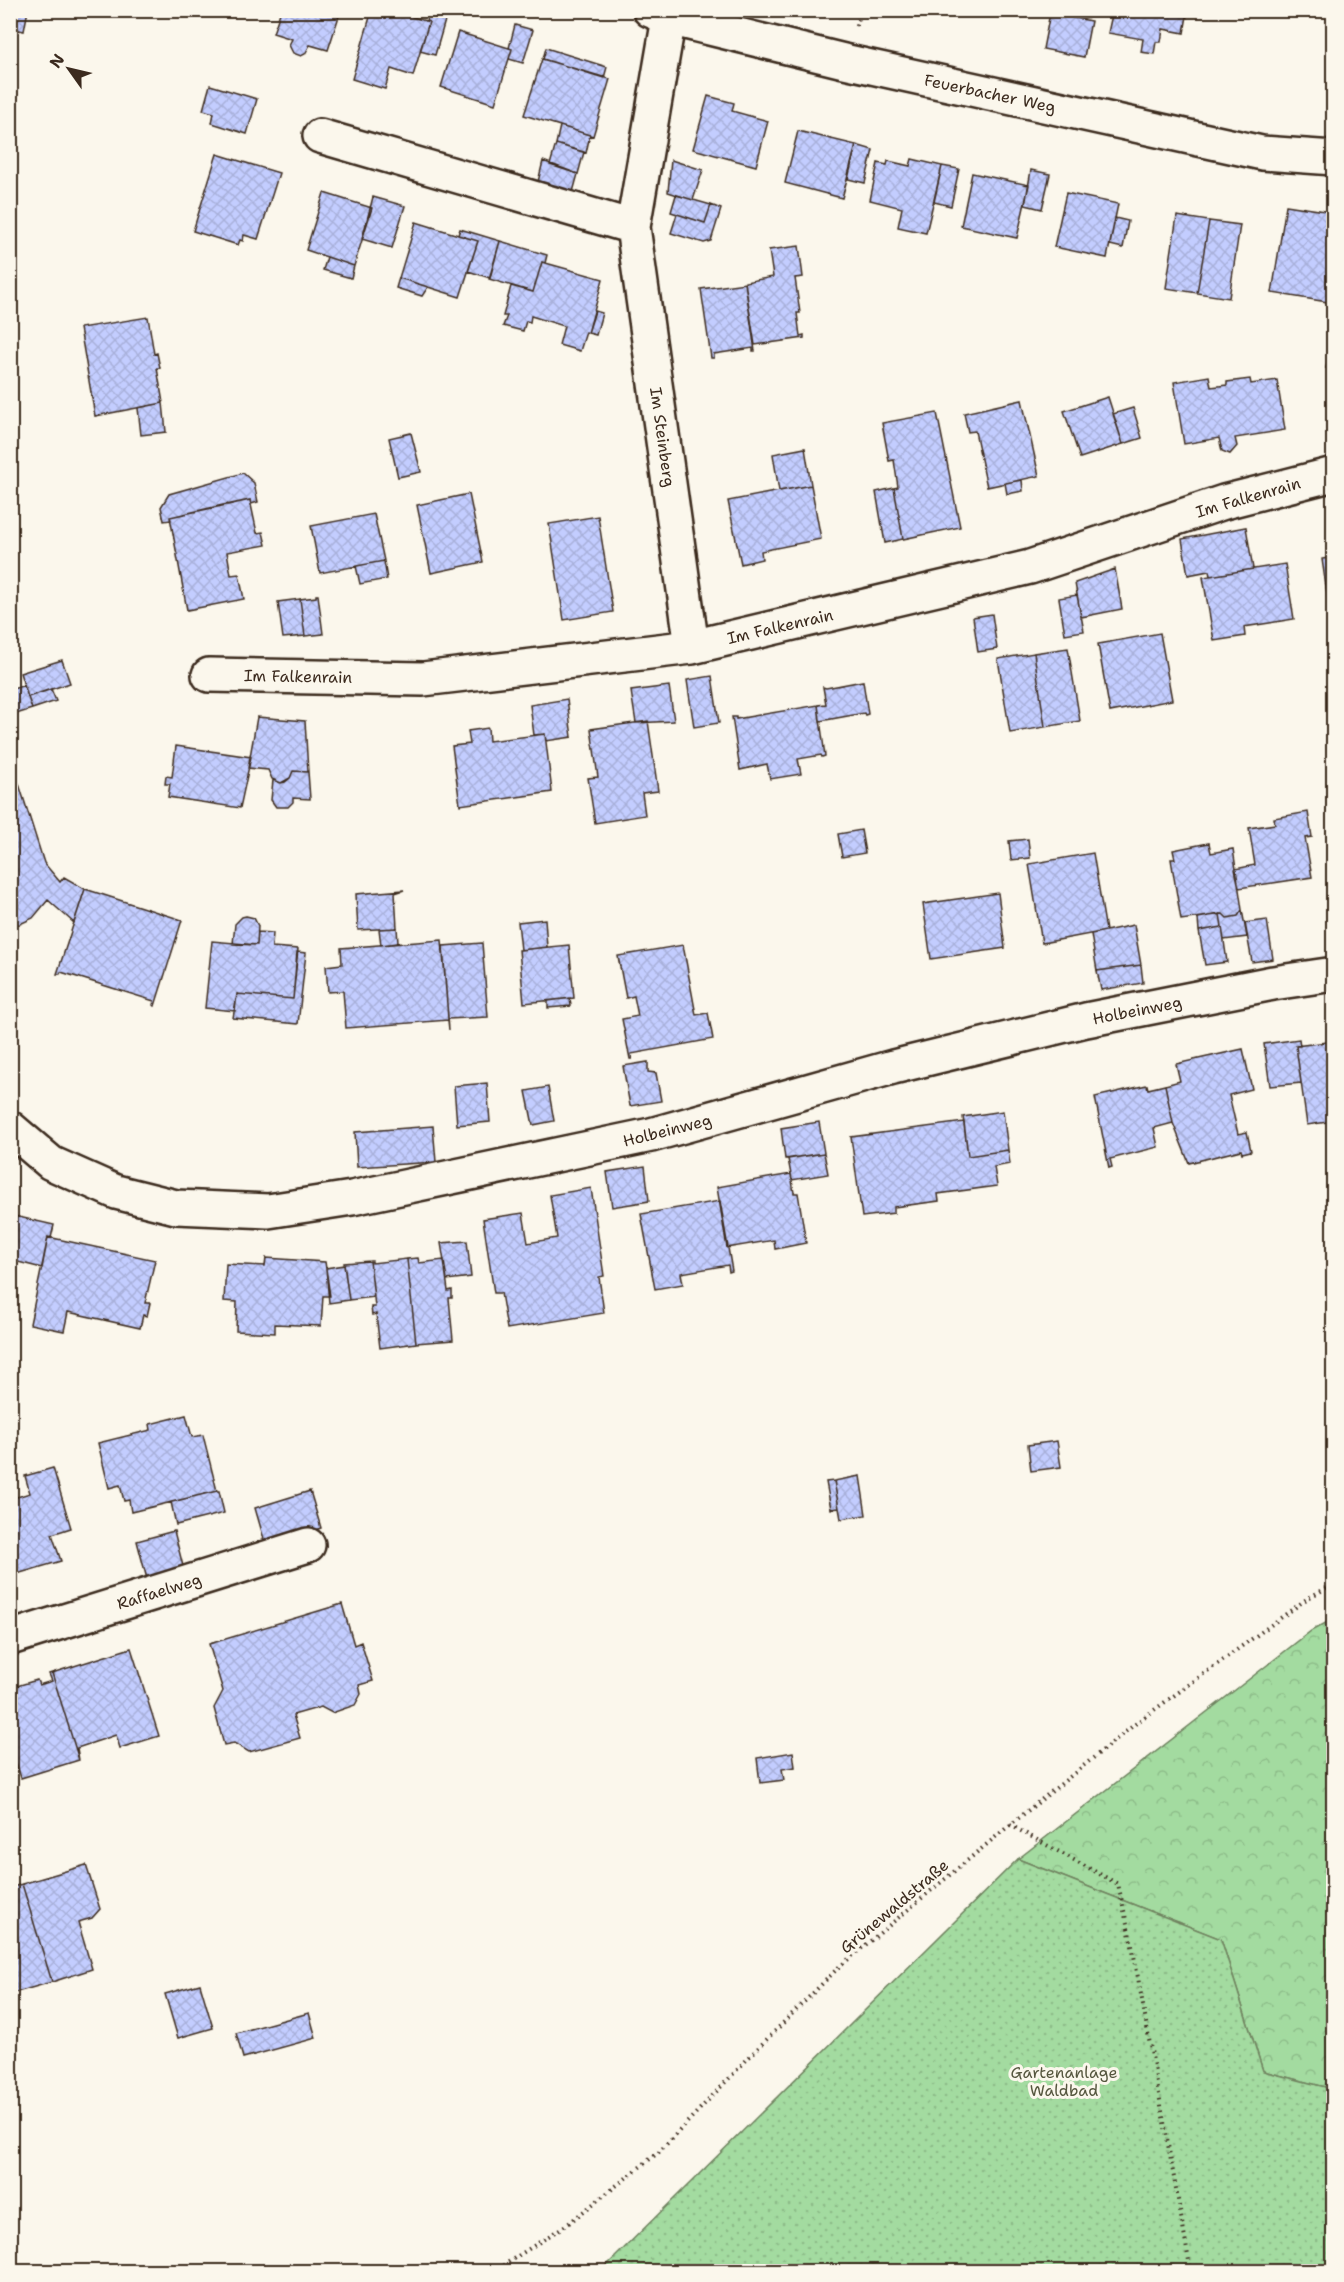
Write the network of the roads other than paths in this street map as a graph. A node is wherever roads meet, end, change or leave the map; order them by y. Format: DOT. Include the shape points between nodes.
graph roads {
  1 [pos="659,14"];
  2 [pos="320,136"];
  3 [pos="1334,158"];
  4 [pos="633,227"];
  5 [pos="1334,474"];
  6 [pos="692,647"];
  7 [pos="209,675"];
  8 [pos="1334,974"];
  9 [pos="10,1128"];
  10 [pos="308,1545"];
  11 [pos="10,1638"];
  1 -- 3 [label="street, Feuerbacher Weg" via="844,61 1262,153"];
  1 -- 4 [label="street, Im Steinberg"];
  2 -- 4 [label="street"];
  4 -- 6 [label="street, Im Steinberg"];
  5 -- 6 [label="street, Im Falkenrain" via="1224,502 1030,567"];
  6 -- 7 [label="street, Im Falkenrain" via="423,679"];
  8 -- 9 [label="street, Holbeinweg" via="1086,1020 893,1067 651,1135 352,1198 268,1211 176,1207 116,1192 51,1163"];
  10 -- 11 [label="street, Raffaelweg"];
}
